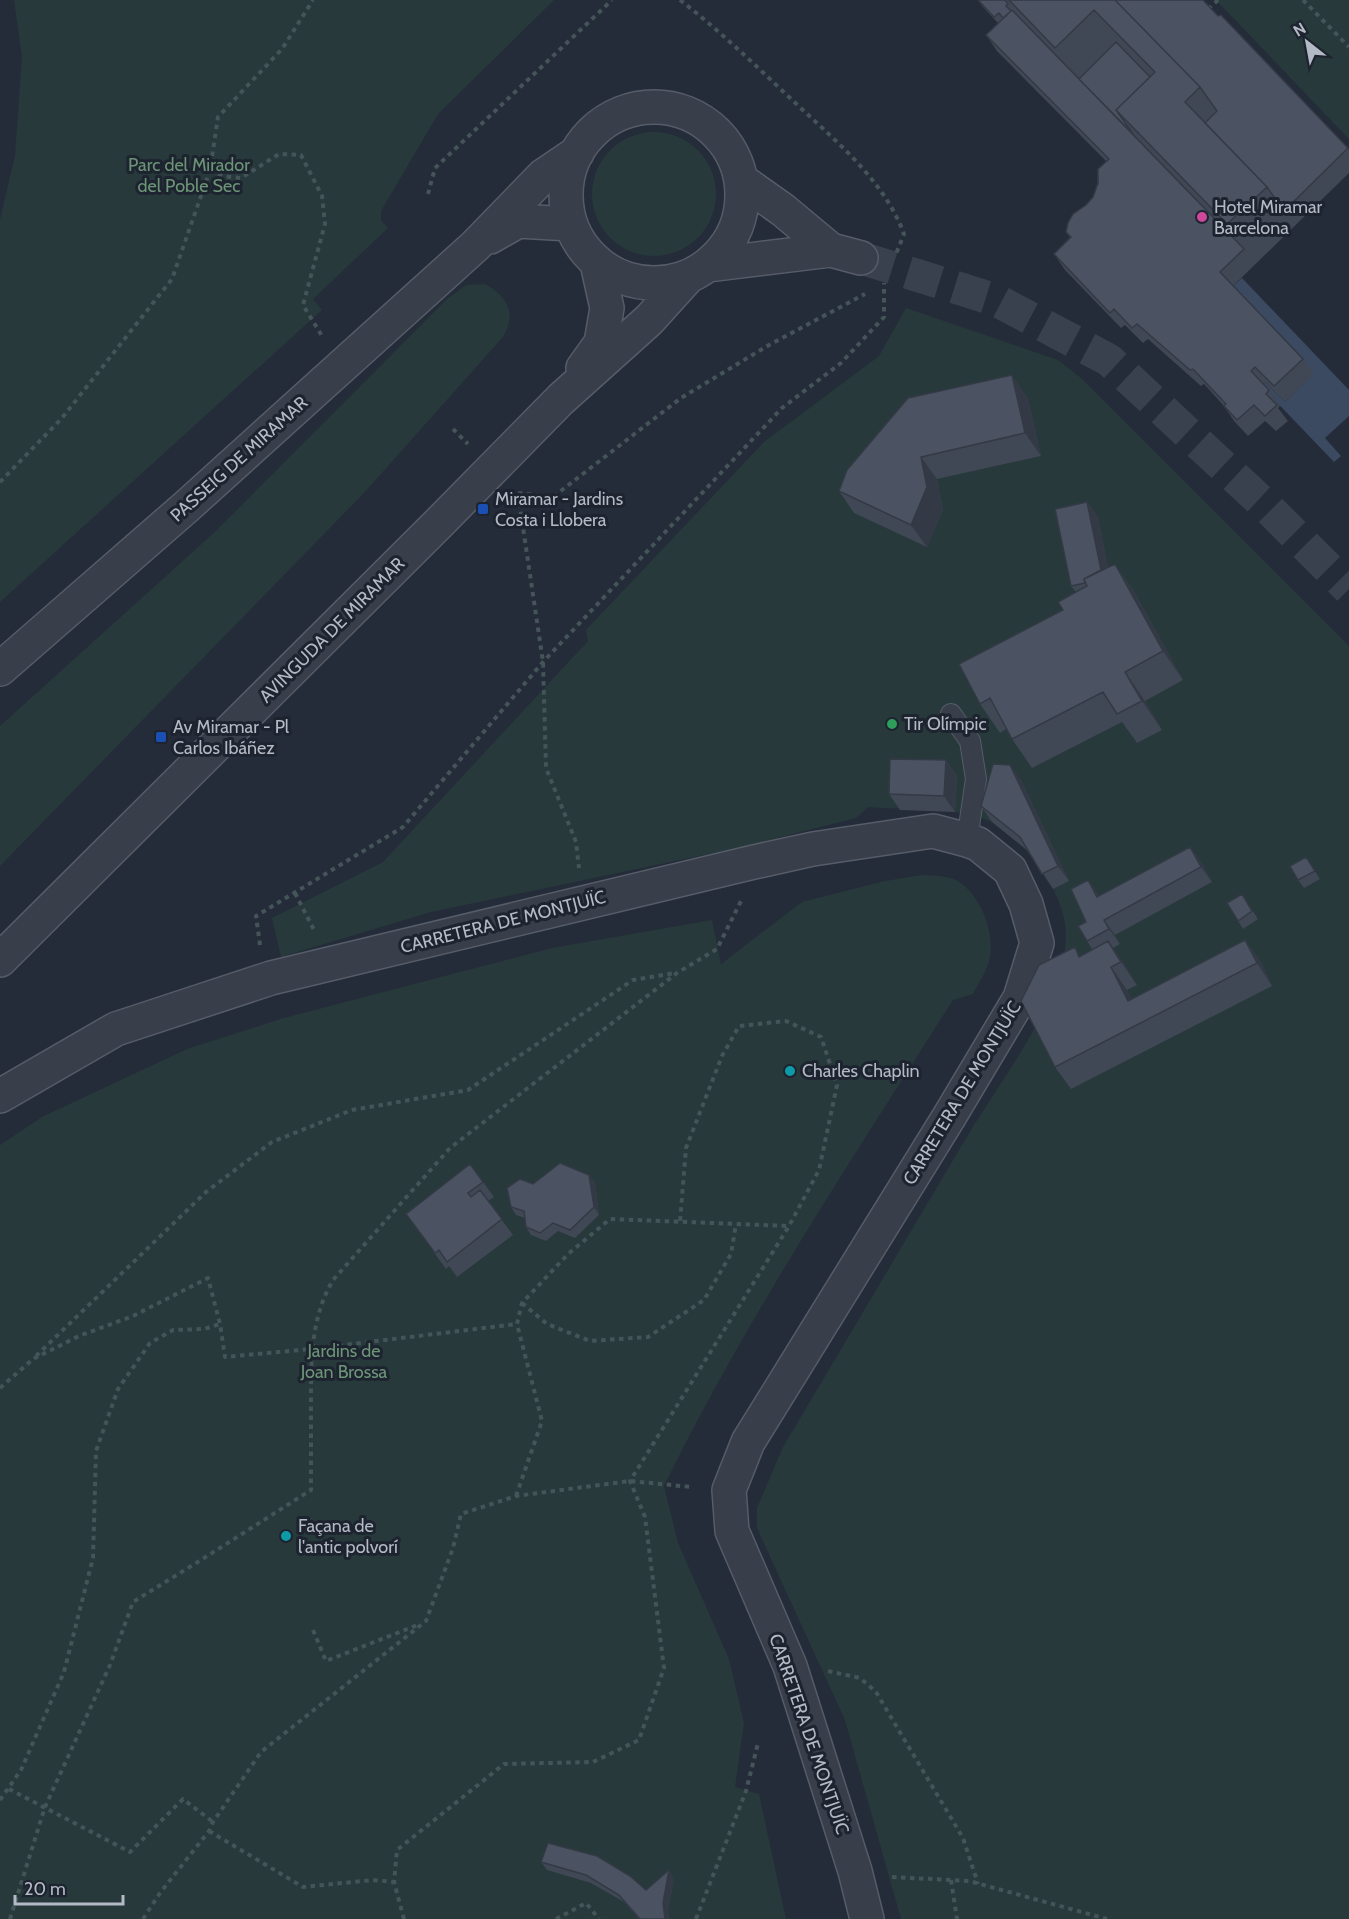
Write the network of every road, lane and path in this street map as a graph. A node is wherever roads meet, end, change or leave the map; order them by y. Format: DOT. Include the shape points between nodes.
graph roads {
  1 [pos="313,0"];
  2 [pos="612,0"];
  3 [pos="680,0"];
  4 [pos="1218,0"];
  5 [pos="1303,0"];
  6 [pos="1209,9"];
  7 [pos="1349,47"];
  8 [pos="577,153"];
  9 [pos="210,170"];
  10 [pos="742,181"];
  11 [pos="428,194"];
  12 [pos="570,224"];
  13 [pos="475,246"];
  14 [pos="868,261"];
  15 [pos="597,263"];
  16 [pos="698,271"];
  17 [pos="884,284"];
  18 [pos="322,337"];
  19 [pos="561,399"];
  20 [pos="453,429"];
  21 [pos="475,451"];
  22 [pos="0,482"];
  23 [pos="543,662"];
  24 [pos="0,669"];
  25 [pos="951,714"];
  26 [pos="967,840"];
  27 [pos="754,862"];
  28 [pos="295,893"];
  29 [pos="608,896"];
  30 [pos="319,938"];
  31 [pos="261,955"];
  32 [pos="0,960"];
  33 [pos="677,973"];
  34 [pos="0,1096"];
  35 [pos="680,1222"];
  36 [pos="736,1224"];
  37 [pos="789,1226"];
  38 [pos="522,1303"];
  39 [pos="220,1324"];
  40 [pos="517,1324"];
  41 [pos="311,1349"];
  42 [pos="33,1359"];
  43 [pos="0,1388"];
  44 [pos="630,1481"];
  45 [pos="691,1487"];
  46 [pos="516,1497"];
  47 [pos="426,1621"];
  48 [pos="313,1630"];
  49 [pos="828,1671"];
  50 [pos="758,1743"];
  51 [pos="9,1789"];
  52 [pos="0,1800"];
  53 [pos="45,1807"];
  54 [pos="213,1822"];
  55 [pos="209,1831"];
  56 [pos="884,1877"];
  57 [pos="951,1880"];
  58 [pos="394,1882"];
  59 [pos="978,1884"];
  60 [pos="10,1919"];
  61 [pos="143,1919"];
  62 [pos="404,1919"];
  63 [pos="556,1919"];
  64 [pos="599,1919"];
  65 [pos="696,1919"];
  66 [pos="867,1919"];
  67 [pos="957,1919"];
  68 [pos="1107,1919"];
  1 -- 9 [label="path" via="282,49 218,117"];
  2 -- 11 [label="path" via="435,168"];
  3 -- 14 [label="path" via="712,25 860,164 899,219 904,234"];
  4 -- 6 [label="path"];
  5 -- 7 [label="path"];
  8 -- 10 [label="street" via="592,132 614,117 639,109 666,108 693,115 716,132 733,154"];
  8 -- 12 [label="street" via="568,176"];
  8 -- 13 [label="street, PASSEIG DE MIRAMAR" via="543,176"];
  9 -- 18 [label="path" via="241,178 279,154 301,156 322,196 326,224 303,305"];
  9 -- 22 [label="path" via="172,279 62,418"];
  10 -- 14 [label="street"];
  10 -- 16 [label="street" via="743,204 737,227 726,248"];
  12 -- 13 [label="street, PASSEIG DE MIRAMAR" via="518,221"];
  12 -- 15 [label="street"];
  13 -- 24 [label="street, PASSEIG DE MIRAMAR"];
  14 -- 16 [label="street"];
  14 -- 17 [label="path"];
  15 -- 16 [label="street" via="640,282 662,282"];
  15 -- 19 [label="street, AVINGUDA DE MIRAMAR" via="607,308 601,343"];
  16 -- 19 [label="street, AVINGUDA DE MIRAMAR"];
  17 -- 23 [label="path" via="884,317 841,363 782,408"];
  17 -- 23 [label="path" via="769,345 681,398 553,497 518,493"];
  19 -- 32 [label="street, AVINGUDA DE MIRAMAR"];
  20 -- 21 [label="path"];
  23 -- 28 [label="path" via="404,826"];
  23 -- 29 [label="path" via="546,768 576,842 581,881"];
  25 -- 26 [label="lane" via="970,741 976,779"];
  26 -- 27 [label="street, CARRETERA DE MONTJUÏC" via="933,831"];
  26 -- 66 [label="street, CARRETERA DE MONTJUÏC" via="978,844 1010,870 1026,904 1036,943 1020,998 748,1442 729,1490 732,1531 790,1666"];
  27 -- 29 [label="street, CARRETERA DE MONTJUÏC"];
  27 -- 33 [label="path" via="741,904 717,949"];
  28 -- 30 [label="path"];
  28 -- 31 [label="path" via="256,916"];
  29 -- 34 [label="street, CARRETERA DE MONTJUÏC" via="260,982 116,1029"];
  33 -- 41 [label="path" via="450,1148 333,1280 317,1317"];
  33 -- 42 [label="path" via="633,980 468,1090 352,1110 272,1142 206,1192"];
  35 -- 36 [label="path"];
  35 -- 37 [label="path" via="686,1148 722,1056 740,1026 786,1021 820,1037 837,1086 819,1170"];
  35 -- 38 [label="path" via="610,1219 568,1254"];
  36 -- 37 [label="path"];
  36 -- 38 [label="path" via="731,1254 704,1300 648,1337 590,1341 547,1324"];
  37 -- 44 [label="path"];
  38 -- 40 [label="path"];
  39 -- 41 [label="path" via="225,1357"];
  39 -- 42 [label="path" via="208,1278"];
  39 -- 51 [label="path" via="173,1330 150,1343 117,1389 96,1451 93,1558 64,1672"];
  40 -- 41 [label="path"];
  40 -- 46 [label="path" via="542,1421"];
  41 -- 53 [label="path" via="310,1490 133,1602 110,1665"];
  42 -- 43 [label="path"];
  44 -- 45 [label="path"];
  44 -- 46 [label="path"];
  44 -- 58 [label="path" via="645,1517 664,1668 639,1740 593,1762 504,1764 397,1850"];
  46 -- 47 [label="path" via="461,1514"];
  47 -- 48 [label="path" via="326,1661"];
  47 -- 54 [label="path" via="261,1752"];
  49 -- 59 [label="path" via="860,1678 876,1692 963,1838"];
  50 -- 65 [label="path" via="746,1791"];
  51 -- 52 [label="path"];
  51 -- 53 [label="path"];
  53 -- 54 [label="path" via="130,1852 183,1799"];
  53 -- 60 [label="path"];
  54 -- 55 [label="path"];
  55 -- 58 [label="path" via="303,1887 373,1880"];
  55 -- 61 [label="path"];
  56 -- 57 [label="path"];
  57 -- 59 [label="path"];
  57 -- 67 [label="path"];
  58 -- 62 [label="path"];
  59 -- 68 [label="path"];
  63 -- 64 [label="path" via="586,1902"];
}
